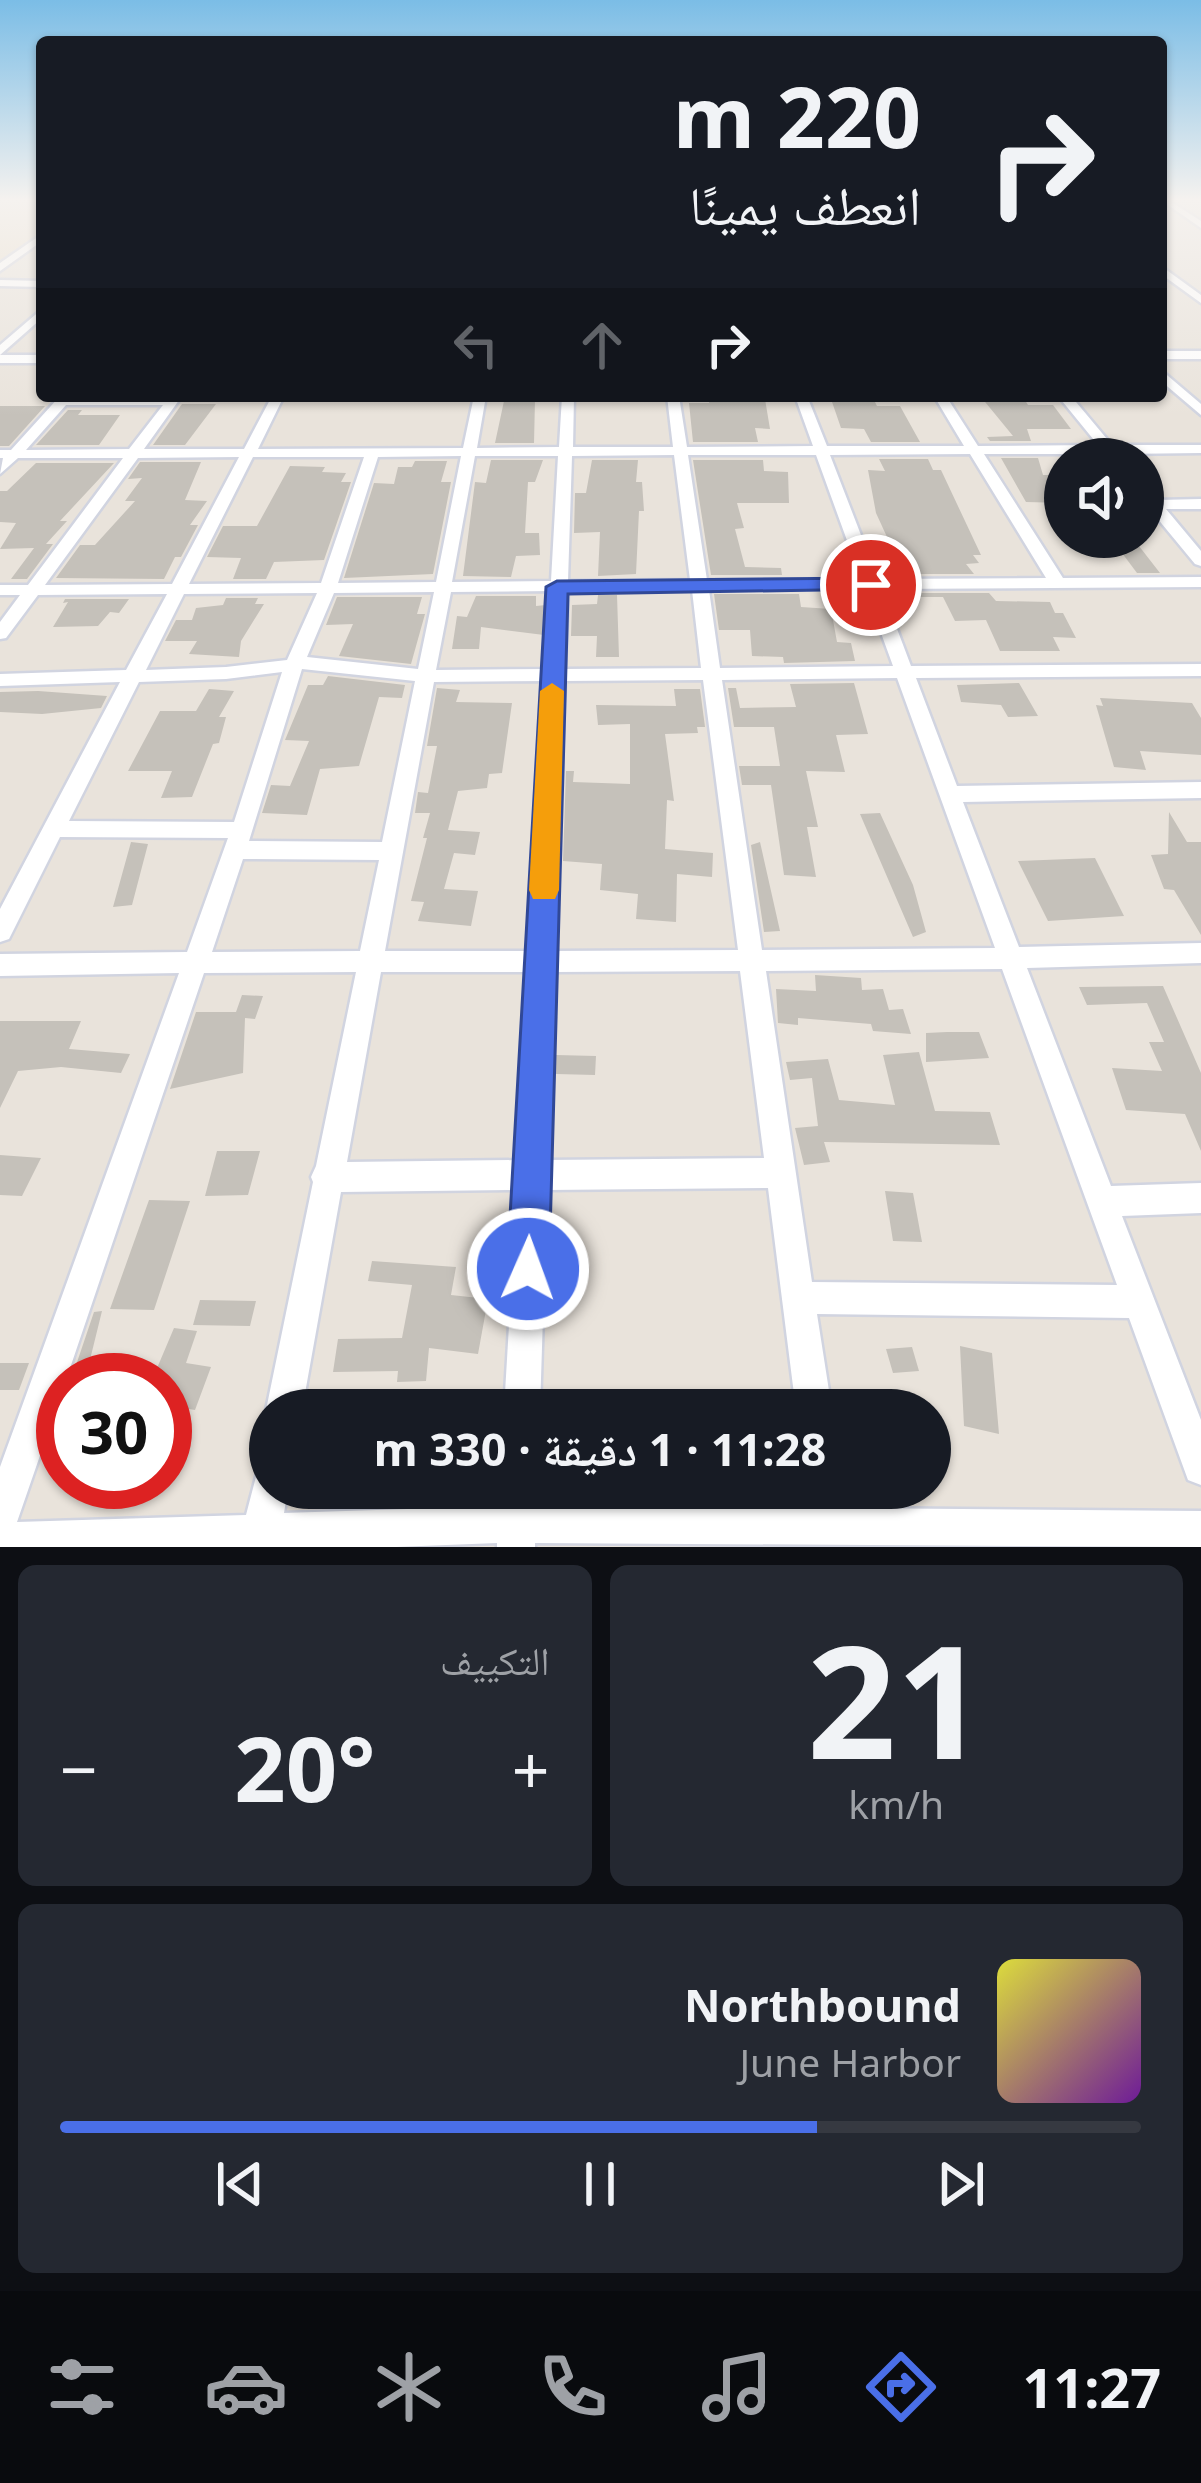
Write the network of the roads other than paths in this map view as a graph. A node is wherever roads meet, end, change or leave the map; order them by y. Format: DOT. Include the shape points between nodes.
graph roads {
  1 [pos="1167,279"];
  2 [pos="0,284"];
  3 [pos="36,284"];
  4 [pos="1198,296"];
  5 [pos="36,318"];
  6 [pos="0,355"];
  7 [pos="1167,355"];
  8 [pos="1201,355"];
  9 [pos="36,358"];
  10 [pos="1167,380"];
  11 [pos="61,402"];
  12 [pos="172,402"];
  13 [pos="275,402"];
  14 [pos="479,402"];
  15 [pos="568,402"];
  16 [pos="674,402"];
  17 [pos="803,402"];
  18 [pos="944,402"];
  19 [pos="1069,402"];
  20 [pos="1201,411"];
  21 [pos="1099,438"];
  22 [pos="1201,448"];
  23 [pos="820,450"];
  24 [pos="973,450"];
  25 [pos="1164,450"];
  26 [pos="373,452"];
  27 [pos="469,452"];
  28 [pos="565,452"];
  29 [pos="680,452"];
  30 [pos="1044,452"];
  31 [pos="246,453"];
  32 [pos="7,454"];
  33 [pos="134,454"];
  34 [pos="0,470"];
  35 [pos="1164,500"];
  36 [pos="1201,504"];
  37 [pos="1164,516"];
  38 [pos="1201,560"];
  39 [pos="1057,582"];
  40 [pos="1201,582"];
  41 [pos="871,585"];
  42 [pos="700,586"];
  43 [pos="442,587"];
  44 [pos="557,587"];
  45 [pos="328,589"];
  46 [pos="0,590"];
  47 [pos="34,590"];
  48 [pos="178,590"];
  49 [pos="0,634"];
  50 [pos="295,664"];
  51 [pos="1201,670"];
  52 [pos="905,672"];
  53 [pos="713,674"];
  54 [pos="425,676"];
  55 [pos="553,676"];
  56 [pos="134,677"];
  57 [pos="0,680"];
  58 [pos="1201,790"];
  59 [pos="948,794"];
  60 [pos="55,830"];
  61 [pos="238,840"];
  62 [pos="388,851"];
  63 [pos="0,932"];
  64 [pos="1201,953"];
  65 [pos="368,959"];
  66 [pos="541,960"];
  67 [pos="1011,960"];
  68 [pos="195,961"];
  69 [pos="753,961"];
  70 [pos="0,965"];
  71 [pos="781,1173"];
  72 [pos="532,1174"];
  73 [pos="326,1177"];
  74 [pos="1201,1198"];
  75 [pos="1101,1201"];
  76 [pos="798,1298"];
  77 [pos="1139,1302"];
  78 [pos="288,1389"];
  79 [pos="523,1389"];
  80 [pos="811,1389"];
  81 [pos="1201,1467"];
  82 [pos="266,1509"];
  83 [pos="0,1519"];
  84 [pos="517,1520"];
  85 [pos="829,1520"];
  86 [pos="1201,1530"];
  87 [pos="260,1540"];
  88 [pos="0,1541"];
  1 -- 4 [label="street"];
  2 -- 3 [label="street"];
  5 -- 6 [label="street"];
  6 -- 9 [label="street"];
  7 -- 8 [label="street"];
  10 -- 20 [label="street"];
  11 -- 32 [label="street"];
  12 -- 33 [label="street"];
  13 -- 31 [label="street"];
  14 -- 27 [label="street"];
  15 -- 28 [label="street"];
  16 -- 29 [label="street"];
  17 -- 23 [label="street"];
  18 -- 24 [label="street"];
  19 -- 21 [label="street"];
  22 -- 25 [label="street"];
  23 -- 24 [label="street"];
  23 -- 29 [label="street"];
  23 -- 41 [label="street"];
  24 -- 30 [label="street"];
  24 -- 39 [label="street"];
  26 -- 27 [label="street"];
  26 -- 31 [label="street"];
  26 -- 45 [label="street"];
  27 -- 28 [label="street"];
  27 -- 43 [label="street"];
  28 -- 29 [label="street"];
  28 -- 44 [label="street"];
  29 -- 42 [label="street"];
  31 -- 33 [label="street"];
  31 -- 48 [label="street"];
  32 -- 33 [label="street"];
  32 -- 34 [label="street"];
  33 -- 47 [label="street"];
  35 -- 36 [label="street"];
  37 -- 38 [label="street"];
  39 -- 40 [label="street"];
  39 -- 41 [label="street"];
  41 -- 42 [label="street"];
  41 -- 52 [label="street"];
  42 -- 44 [label="street"];
  42 -- 53 [label="street"];
  43 -- 44 [label="street"];
  43 -- 45 [label="street"];
  43 -- 54 [label="street"];
  44 -- 55 [label="street"];
  45 -- 48 [label="street"];
  45 -- 50 [label="street"];
  46 -- 47 [label="street"];
  47 -- 48 [label="street"];
  47 -- 49 [label="street"];
  48 -- 56 [label="street"];
  50 -- 54 [label="street"];
  50 -- 56 [label="street"];
  50 -- 61 [label="street"];
  51 -- 52 [label="street"];
  52 -- 53 [label="street"];
  52 -- 59 [label="street"];
  53 -- 55 [label="street"];
  53 -- 69 [label="street"];
  54 -- 55 [label="street"];
  54 -- 62 [label="street"];
  55 -- 66 [label="street"];
  56 -- 57 [label="street"];
  56 -- 60 [label="street"];
  58 -- 59 [label="street"];
  59 -- 67 [label="street"];
  60 -- 61 [label="street"];
  60 -- 63 [label="street"];
  61 -- 62 [label="street"];
  61 -- 68 [label="street"];
  62 -- 65 [label="street"];
  64 -- 67 [label="street"];
  65 -- 66 [label="street"];
  65 -- 68 [label="street"];
  65 -- 73 [label="street"];
  66 -- 69 [label="street"];
  66 -- 72 [label="street"];
  67 -- 69 [label="street"];
  67 -- 75 [label="street"];
  68 -- 70 [label="street"];
  68 -- 83 [label="street"];
  69 -- 71 [label="street"];
  71 -- 72 [label="street"];
  71 -- 76 [label="street"];
  72 -- 73 [label="street"];
  72 -- 79 [label="street"];
  73 -- 78 [label="street"];
  74 -- 75 [label="street"];
  75 -- 77 [label="street"];
  76 -- 77 [label="street"];
  76 -- 80 [label="street"];
  77 -- 81 [label="street"];
  82 -- 87 [label="street"];
  84 -- 85 [label="street"];
  84 -- 87 [label="street"];
  85 -- 86 [label="street"];
  87 -- 88 [label="street"];
}
